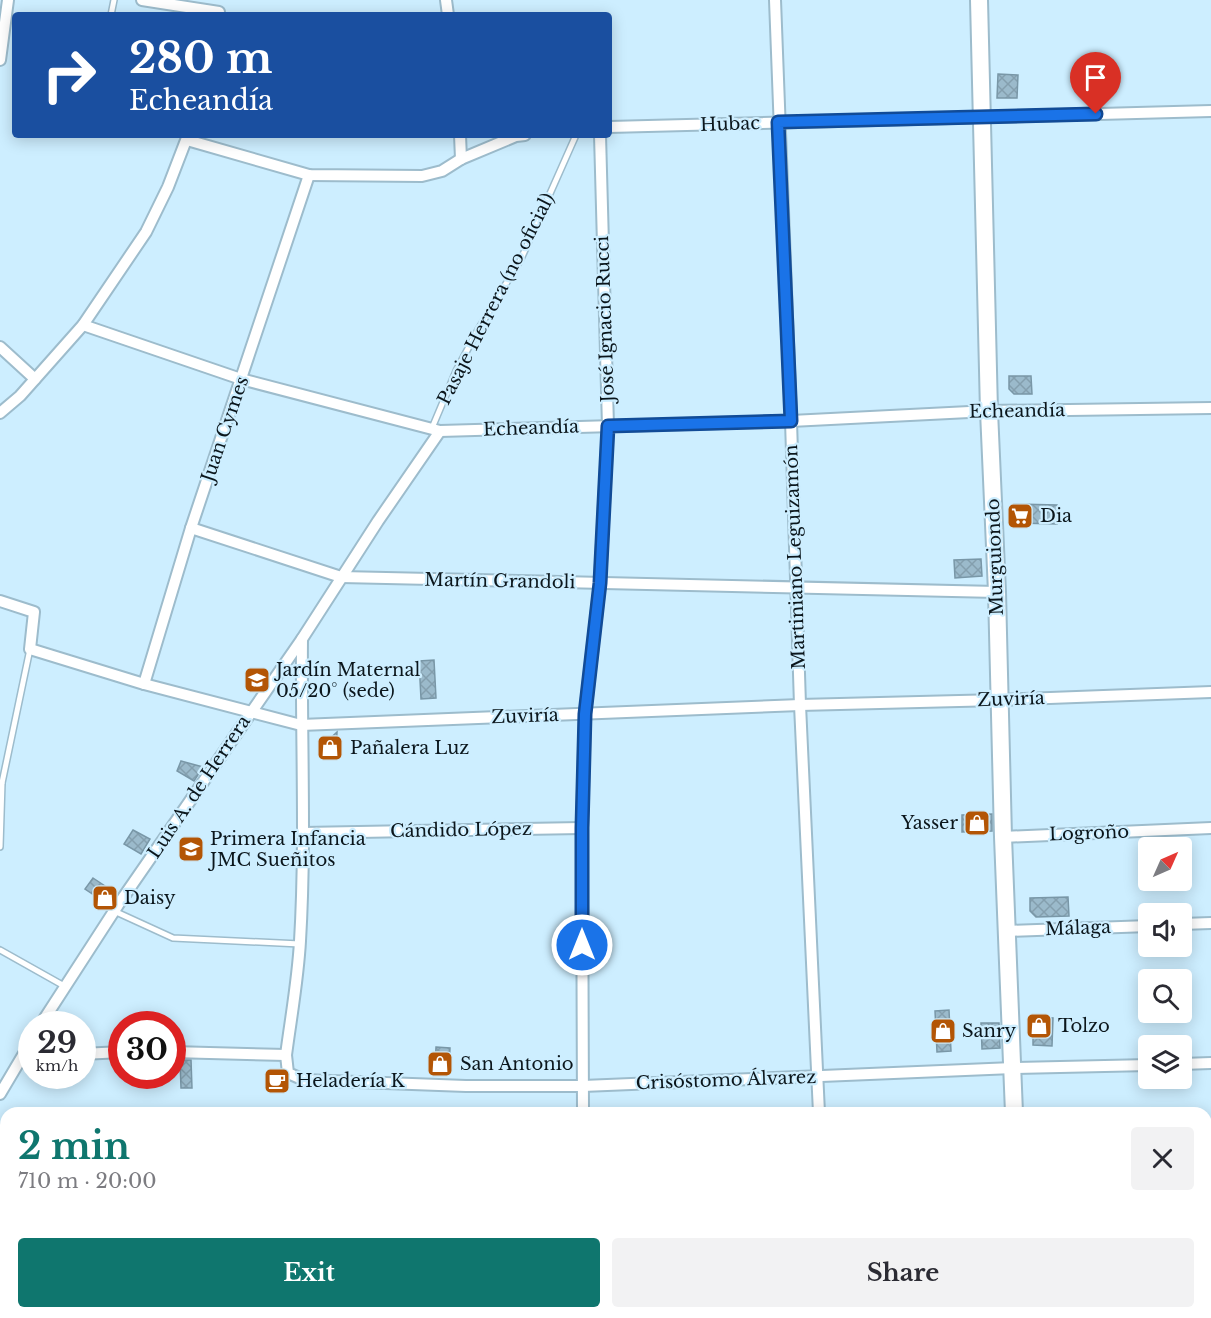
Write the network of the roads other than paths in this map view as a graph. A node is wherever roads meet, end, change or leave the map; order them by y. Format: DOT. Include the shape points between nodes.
graph roads {
  1 [pos="8,0"];
  2 [pos="142,0"];
  3 [pos="774,0"];
  4 [pos="980,0"];
  5 [pos="212,12"];
  6 [pos="0,60"];
  7 [pos="1211,111"];
  8 [pos="982,117"];
  9 [pos="778,122"];
  10 [pos="612,127"];
  11 [pos="187,138"];
  12 [pos="460,138"];
  13 [pos="511,138"];
  14 [pos="575,138"];
  15 [pos="600,138"];
  16 [pos="460,159"];
  17 [pos="309,175"];
  18 [pos="83,325"];
  19 [pos="0,347"];
  20 [pos="35,379"];
  21 [pos="242,379"];
  22 [pos="1211,408"];
  23 [pos="989,411"];
  24 [pos="0,412"];
  25 [pos="791,421"];
  26 [pos="608,426"];
  27 [pos="436,431"];
  28 [pos="191,528"];
  29 [pos="340,577"];
  30 [pos="600,583"];
  31 [pos="795,588"];
  32 [pos="997,592"];
  33 [pos="0,601"];
  34 [pos="302,639"];
  35 [pos="30,649"];
  36 [pos="144,684"];
  37 [pos="1211,692"];
  38 [pos="999,700"];
  39 [pos="800,705"];
  40 [pos="250,712"];
  41 [pos="585,714"];
  42 [pos="301,725"];
  43 [pos="1,783"];
  44 [pos="582,828"];
  45 [pos="1211,828"];
  46 [pos="303,833"];
  47 [pos="1003,837"];
  48 [pos="0,847"];
  49 [pos="114,911"];
  50 [pos="1211,923"];
  51 [pos="1192,924"];
  52 [pos="1138,926"];
  53 [pos="1007,931"];
  54 [pos="300,944"];
  55 [pos="0,951"];
  56 [pos="66,987"];
  57 [pos="50,1011"];
  58 [pos="186,1052"];
  59 [pos="286,1055"];
  60 [pos="1211,1063"];
  61 [pos="18,1064"];
  62 [pos="1192,1064"];
  63 [pos="1138,1065"];
  64 [pos="1013,1068"];
  65 [pos="818,1076"];
  66 [pos="583,1086"];
  67 [pos="0,1094"];
  68 [pos="583,1107"];
  69 [pos="819,1107"];
  70 [pos="1014,1107"];
  1 -- 6 [label="street"];
  2 -- 5 [label="street"];
  3 -- 9 [label="street, Martiniano Leguizamón"];
  4 -- 8 [label="street, Murguiondo"];
  7 -- 8 [label="street, Hubac"];
  8 -- 9 [label="street, Hubac"];
  8 -- 23 [label="street, Murguiondo"];
  9 -- 10 [label="street, Hubac"];
  9 -- 25 [label="street, Martiniano Leguizamón"];
  11 -- 17 [label="street"];
  11 -- 18 [label="street" via="146,232"];
  12 -- 16 [label="street"];
  13 -- 16 [label="street"];
  14 -- 27 [label="lane, Pasaje Herrera (no oficial)" via="520,259 456,371"];
  15 -- 26 [label="street, José Ignacio Rucci"];
  16 -- 17 [label="street" via="442,171 422,176"];
  17 -- 21 [label="street, Juan Cymes"];
  18 -- 20 [label="street"];
  18 -- 21 [label="street, Echeandía"];
  19 -- 20 [label="street"];
  20 -- 24 [label="street"];
  21 -- 27 [label="street, Echeandía"];
  21 -- 28 [label="street, Juan Cymes"];
  22 -- 23 [label="street, Echeandía"];
  23 -- 25 [label="street, Echeandía"];
  23 -- 32 [label="street, Murguiondo"];
  25 -- 26 [label="street, Echeandía"];
  25 -- 31 [label="street, Martiniano Leguizamón"];
  26 -- 27 [label="street, Echeandía"];
  26 -- 30 [label="street, José Ignacio Rucci"];
  27 -- 29 [label="street, Luis A. de Herrera"];
  28 -- 29 [label="street, Martín Grandoli"];
  28 -- 36 [label="street, Juan Cymes"];
  29 -- 30 [label="street, Martín Grandoli"];
  29 -- 34 [label="street, Luis A. de Herrera"];
  30 -- 31 [label="street, Martín Grandoli"];
  30 -- 41 [label="street, José Ignacio Rucci"];
  31 -- 32 [label="street, Martín Grandoli"];
  31 -- 39 [label="street, Martiniano Leguizamón"];
  32 -- 38 [label="street, Murguiondo"];
  33 -- 35 [label="street" via="34,612"];
  34 -- 40 [label="street, Luis A. de Herrera"];
  34 -- 42 [label="street"];
  35 -- 36 [label="street, Zuviría"];
  35 -- 43 [label="lane"];
  36 -- 40 [label="street, Zuviría"];
  37 -- 38 [label="street, Zuviría"];
  38 -- 39 [label="street, Zuviría"];
  38 -- 47 [label="street, Murguiondo"];
  39 -- 41 [label="street, Zuviría"];
  39 -- 65 [label="street, Martiniano Leguizamón"];
  40 -- 42 [label="street, Zuviría"];
  40 -- 49 [label="street, Luis A. de Herrera"];
  41 -- 42 [label="street, Zuviría"];
  41 -- 44 [label="street, José Ignacio Rucci"];
  42 -- 46 [label="street"];
  43 -- 48 [label="lane"];
  44 -- 46 [label="street, Cándido López"];
  44 -- 66 [label="street, José Ignacio Rucci"];
  45 -- 47 [label="street, Logroño"];
  46 -- 54 [label="street"];
  47 -- 53 [label="street, Murguiondo"];
  49 -- 54 [label="lane" via="173,938"];
  49 -- 56 [label="street, Luis A. de Herrera"];
  50 -- 51 [label="street"];
  52 -- 53 [label="street, Málaga"];
  53 -- 64 [label="street, Murguiondo"];
  54 -- 59 [label="street"];
  55 -- 56 [label="lane"];
  56 -- 57 [label="street, Luis A. de Herrera"];
  58 -- 59 [label="street"];
  59 -- 66 [label="street, Crisóstomo Álvarez" via="288,1073 304,1080"];
  60 -- 62 [label="street"];
  61 -- 67 [label="street"];
  63 -- 64 [label="street, Crisóstomo Álvarez"];
  64 -- 65 [label="street, Crisóstomo Álvarez"];
  64 -- 70 [label="street, Murguiondo"];
  65 -- 66 [label="street, Crisóstomo Álvarez"];
  65 -- 69 [label="street, Martiniano Leguizamón"];
  66 -- 68 [label="street, José Ignacio Rucci"];
}
